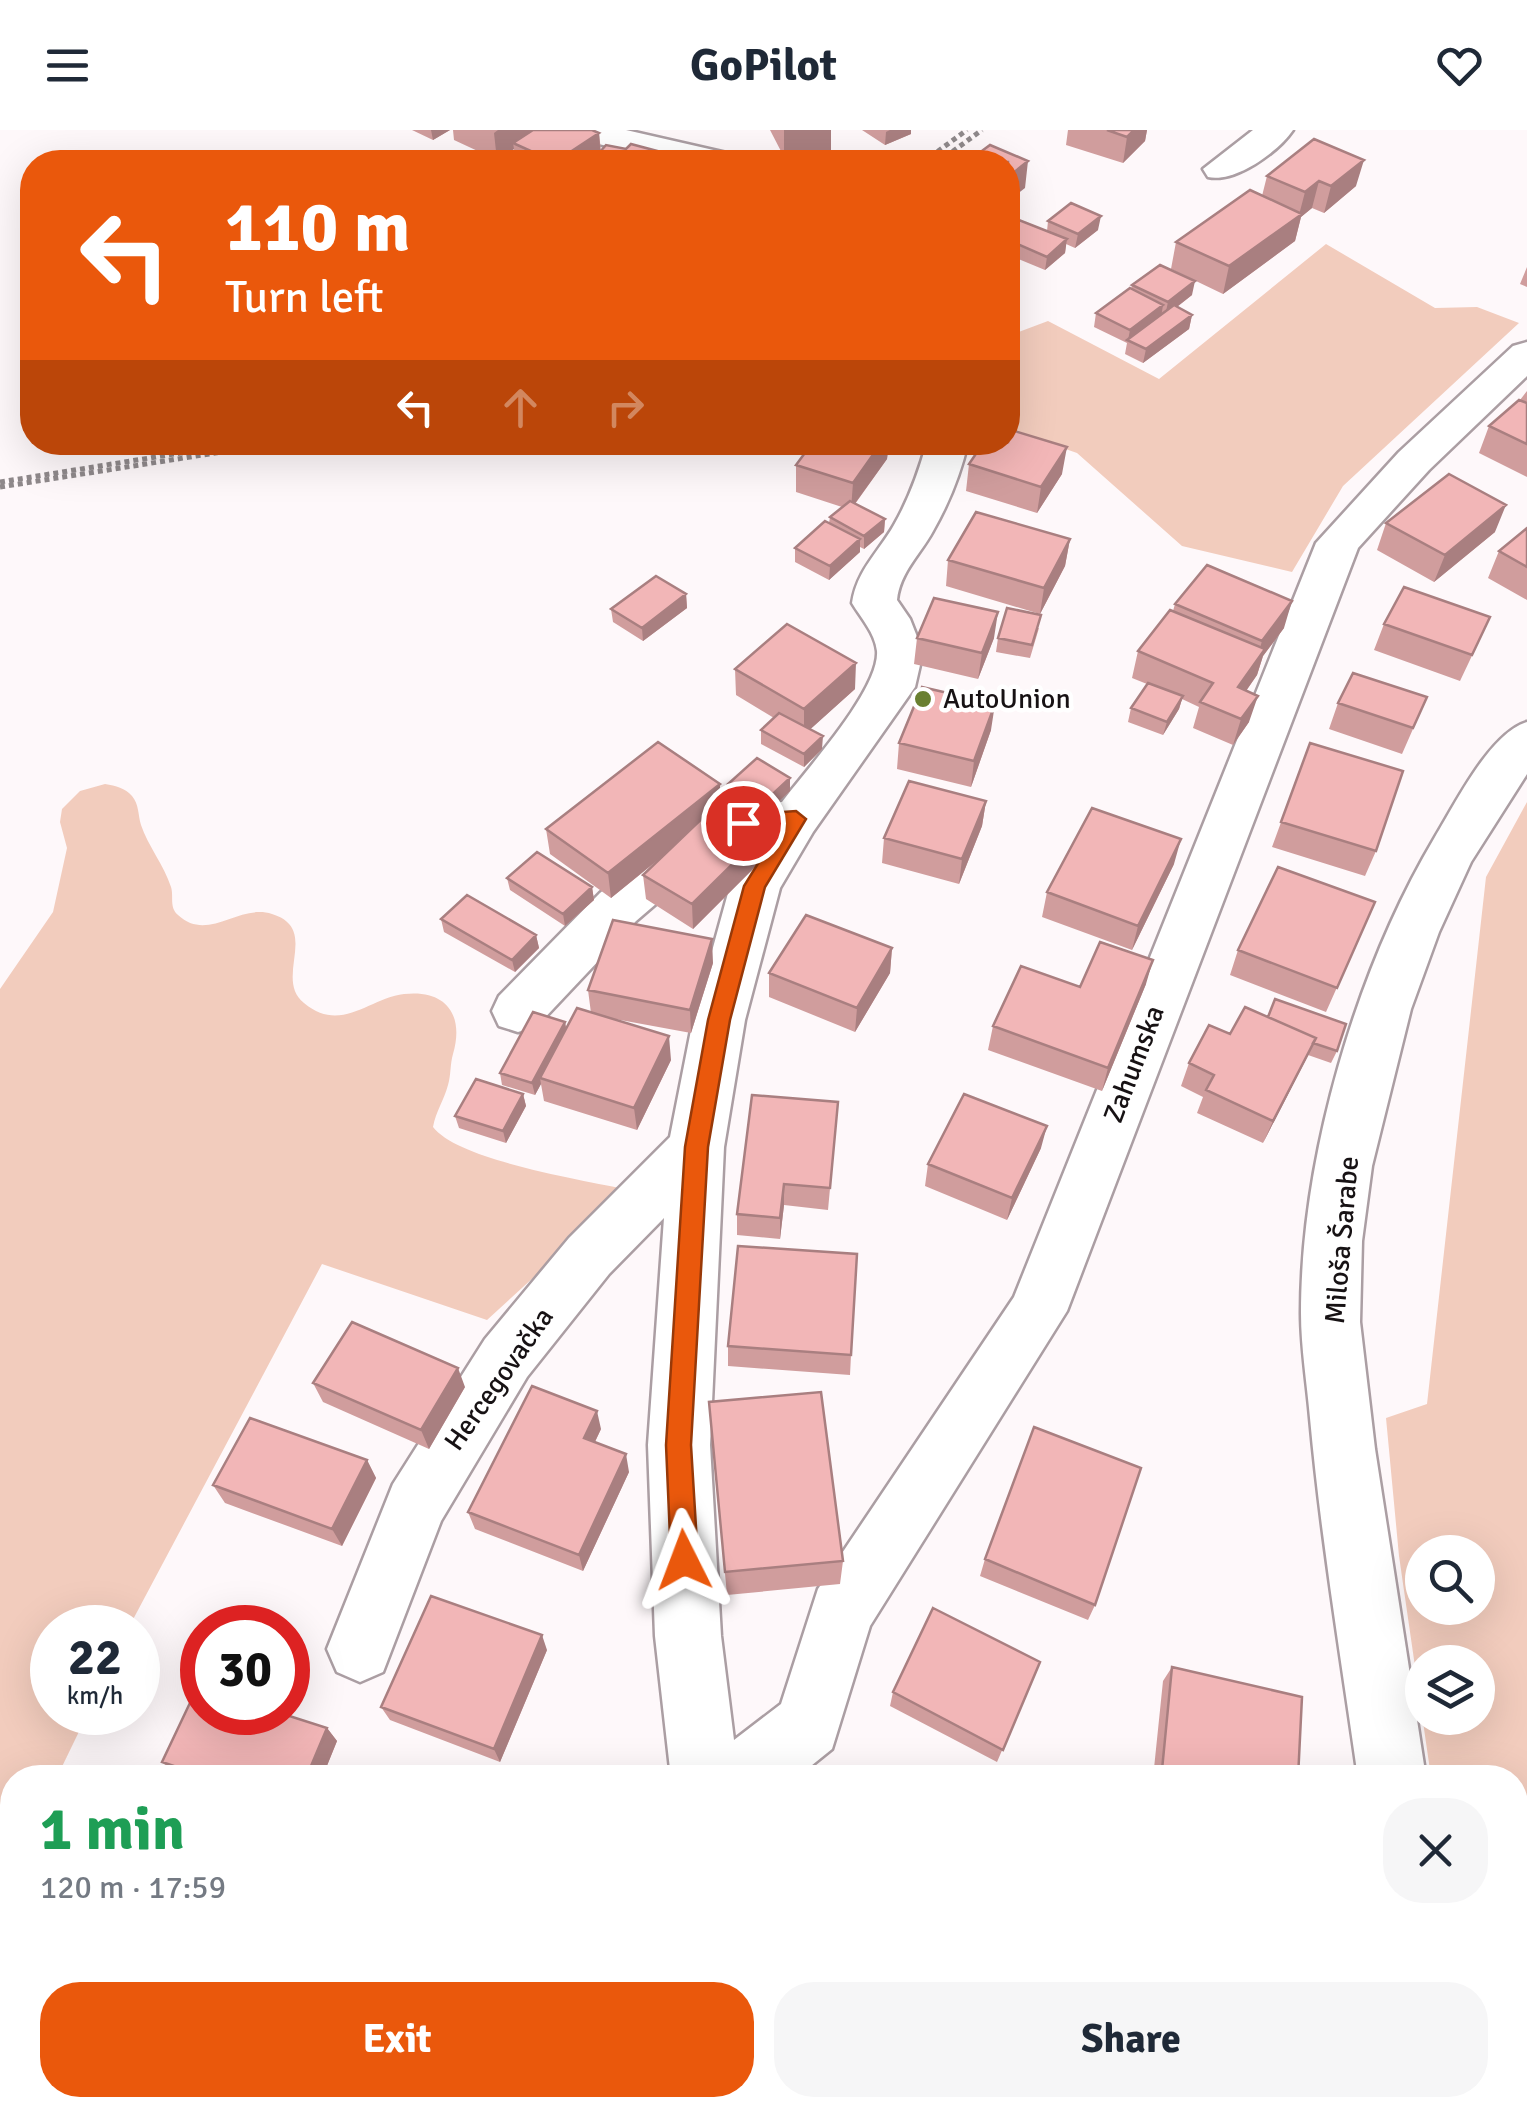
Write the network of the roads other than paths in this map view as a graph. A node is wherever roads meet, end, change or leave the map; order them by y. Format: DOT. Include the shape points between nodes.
graph roads {
  1 [pos="582,130"];
  2 [pos="1276,130"];
  3 [pos="667,150"];
  4 [pos="1221,169"];
  5 [pos="1527,354"];
  6 [pos="943,455"];
  7 [pos="1527,739"];
  8 [pos="796,819"];
  9 [pos="518,1011"];
  10 [pos="696,1147"];
  11 [pos="360,1649"];
  12 [pos="703,1765"];
  13 [pos="757,1765"];
  14 [pos="1390,1765"];
  1 -- 3 [label="street"];
  2 -- 4 [label="street"];
  5 -- 13 [label="street, Zahumska" via="1338,543 1038,1310 841,1612 808,1724"];
  6 -- 8 [label="street" via="924,510 877,576 874,603 900,652 892,687"];
  7 -- 14 [label="street, Miloša Šarabe" via="1456,843 1397,970 1360,1091 1339,1213 1330,1310 1345,1466"];
  8 -- 9 [label="street" via="716,825 618,907"];
  8 -- 10 [label="street" via="754,886 719,1020"];
  10 -- 11 [label="street, Hercegovačka" via="588,1256 506,1358 415,1505"];
  10 -- 12 [label="street" via="679,1445 688,1636"];
}
